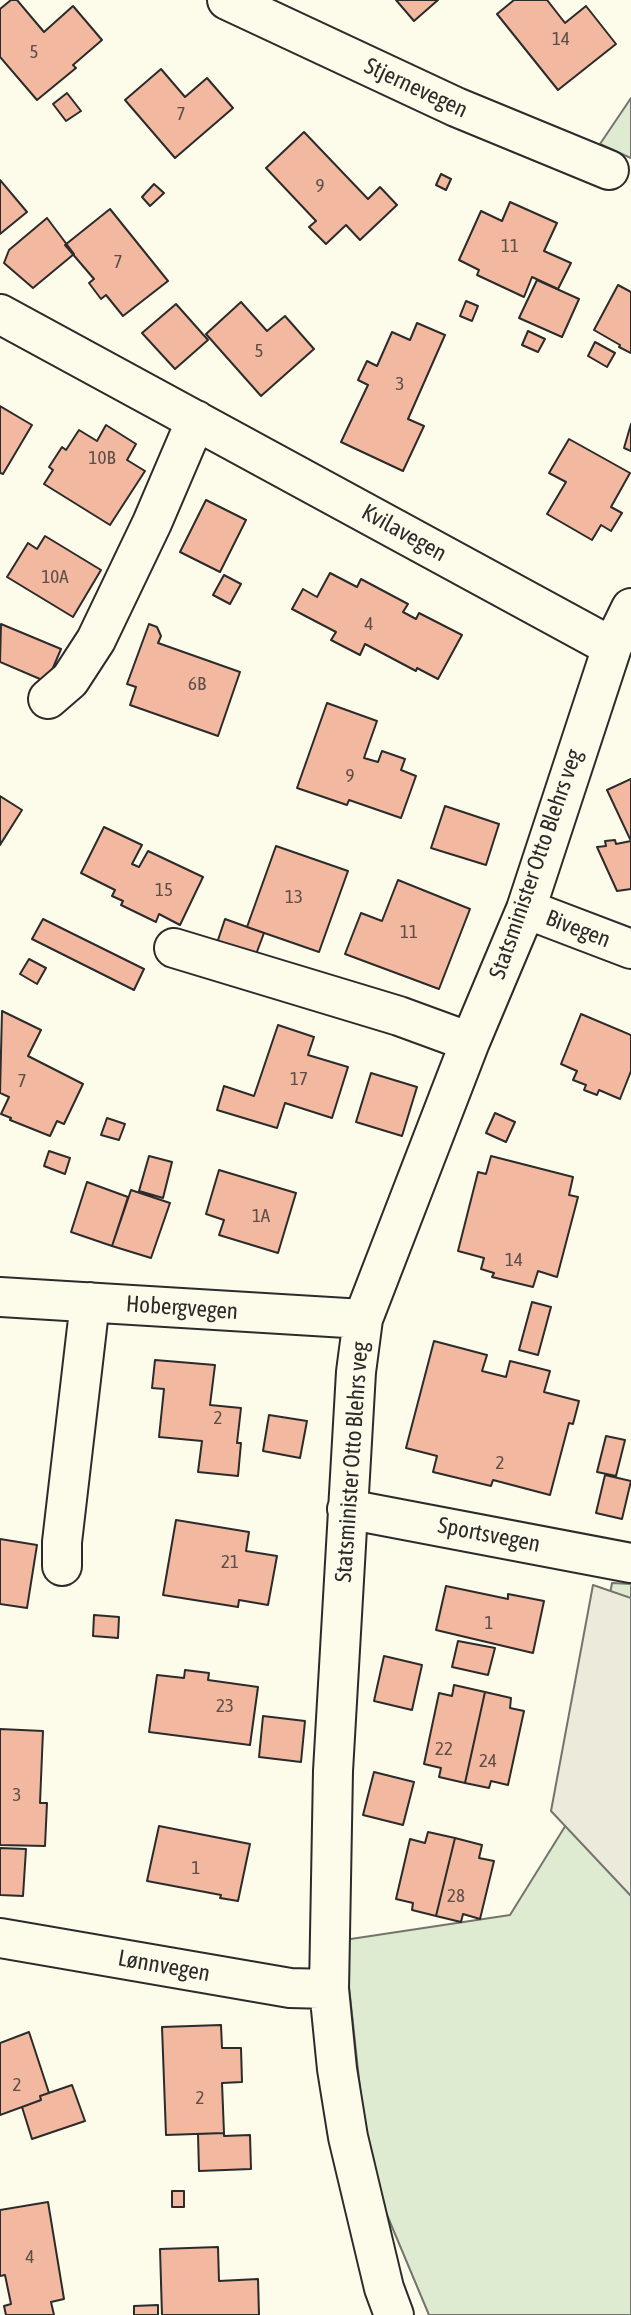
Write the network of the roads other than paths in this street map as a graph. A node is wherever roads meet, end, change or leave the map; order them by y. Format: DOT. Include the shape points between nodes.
graph roads {
  1 [pos="227,0"];
  2 [pos="609,170"];
  3 [pos="0,314"];
  4 [pos="196,420"];
  5 [pos="631,608"];
  6 [pos="612,647"];
  7 [pos="48,699"];
  8 [pos="526,909"];
  9 [pos="174,948"];
  10 [pos="631,949"];
  11 [pos="470,1042"];
  12 [pos="0,1297"];
  13 [pos="90,1302"];
  14 [pos="363,1319"];
  15 [pos="348,1510"];
  16 [pos="631,1563"];
  17 [pos="62,1566"];
  18 [pos="0,1938"];
  19 [pos="329,1989"];
  20 [pos="394,2315"];
  1 -- 2 [label="street, Stjernevegen" via="456,107"];
  3 -- 4 [label="street, Kvilavegen"];
  4 -- 6 [label="street, Kvilavegen"];
  4 -- 7 [label="street" via="96,640 71,680"];
  5 -- 6 [label="street, Statsminister Otto Blehrs veg"];
  6 -- 8 [label="street, Statsminister Otto Blehrs veg"];
  8 -- 10 [label="street, Bivegen"];
  8 -- 11 [label="street, Statsminister Otto Blehrs veg"];
  9 -- 11 [label="street"];
  11 -- 14 [label="street, Statsminister Otto Blehrs veg"];
  12 -- 13 [label="street, Hobergvegen"];
  13 -- 14 [label="street, Hobergvegen"];
  13 -- 17 [label="street"];
  14 -- 15 [label="street, Statsminister Otto Blehrs veg" via="351,1425"];
  15 -- 16 [label="street, Sportsvegen"];
  15 -- 19 [label="street, Statsminister Otto Blehrs veg" via="333,1771"];
  18 -- 19 [label="street, Lønnvegen" via="290,1988"];
  19 -- 20 [label="street, Statsminister Otto Blehrs veg" via="348,2137"];
}
